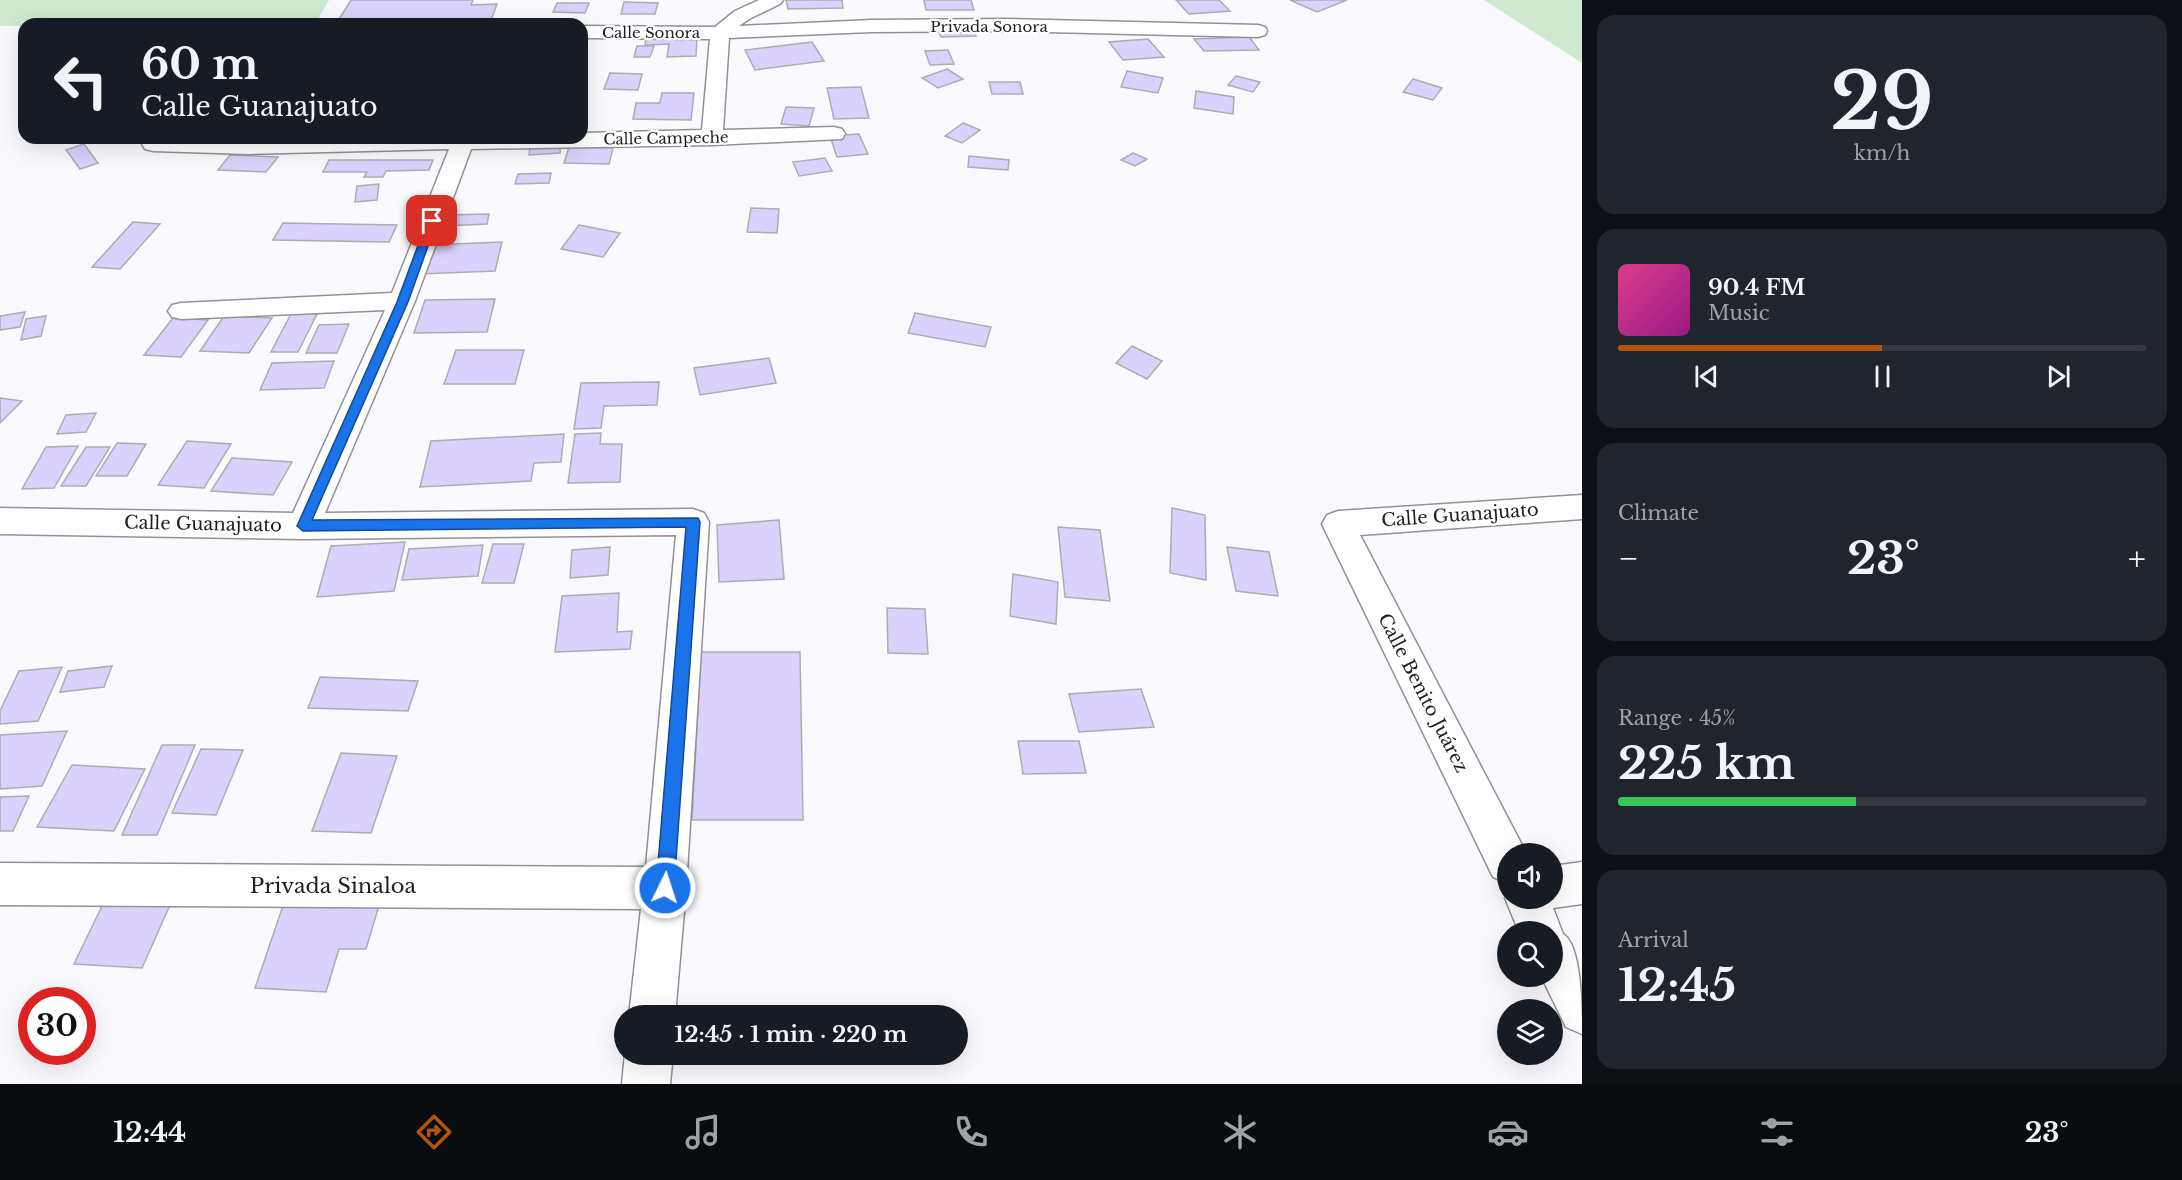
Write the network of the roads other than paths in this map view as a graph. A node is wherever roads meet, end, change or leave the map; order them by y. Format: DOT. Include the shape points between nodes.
graph roads {
  1 [pos="774,0"];
  2 [pos="1258,30"];
  3 [pos="588,32"];
  4 [pos="720,33"];
  5 [pos="834,134"];
  6 [pos="712,138"];
  7 [pos="588,139"];
  8 [pos="153,144"];
  9 [pos="340,144"];
  10 [pos="461,144"];
  11 [pos="402,302"];
  12 [pos="181,311"];
  13 [pos="1582,507"];
  14 [pos="0,520"];
  15 [pos="1338,524"];
  16 [pos="303,526"];
  17 [pos="1498,843"];
  18 [pos="1582,883"];
  19 [pos="0,884"];
  20 [pos="1563,886"];
  21 [pos="665,888"];
  22 [pos="1563,974"];
  23 [pos="653,1005"];
  24 [pos="1582,1011"];
  25 [pos="648,1065"];
  26 [pos="646,1084"];
  1 -- 4 [label="street" via="742,15"];
  2 -- 4 [label="street, Privada Sonora" via="1008,25"];
  3 -- 4 [label="street, Calle Sonora"];
  4 -- 6 [label="street"];
  5 -- 6 [label="street, Calle Campeche"];
  6 -- 7 [label="street, Calle Campeche"];
  8 -- 9 [label="street, Calle Campeche"];
  10 -- 11 [label="street"];
  11 -- 12 [label="street"];
  11 -- 16 [label="street"];
  13 -- 15 [label="street, Calle Guanajuato"];
  14 -- 16 [label="street, Calle Guanajuato"];
  15 -- 17 [label="street, Calle Benito Juárez"];
  16 -- 21 [label="street, Calle Guanajuato" via="693,522"];
  18 -- 20 [label="street"];
  19 -- 21 [label="street, Privada Sinaloa"];
  21 -- 23 [label="street"];
  22 -- 24 [label="street"];
  25 -- 26 [label="street"];
}
